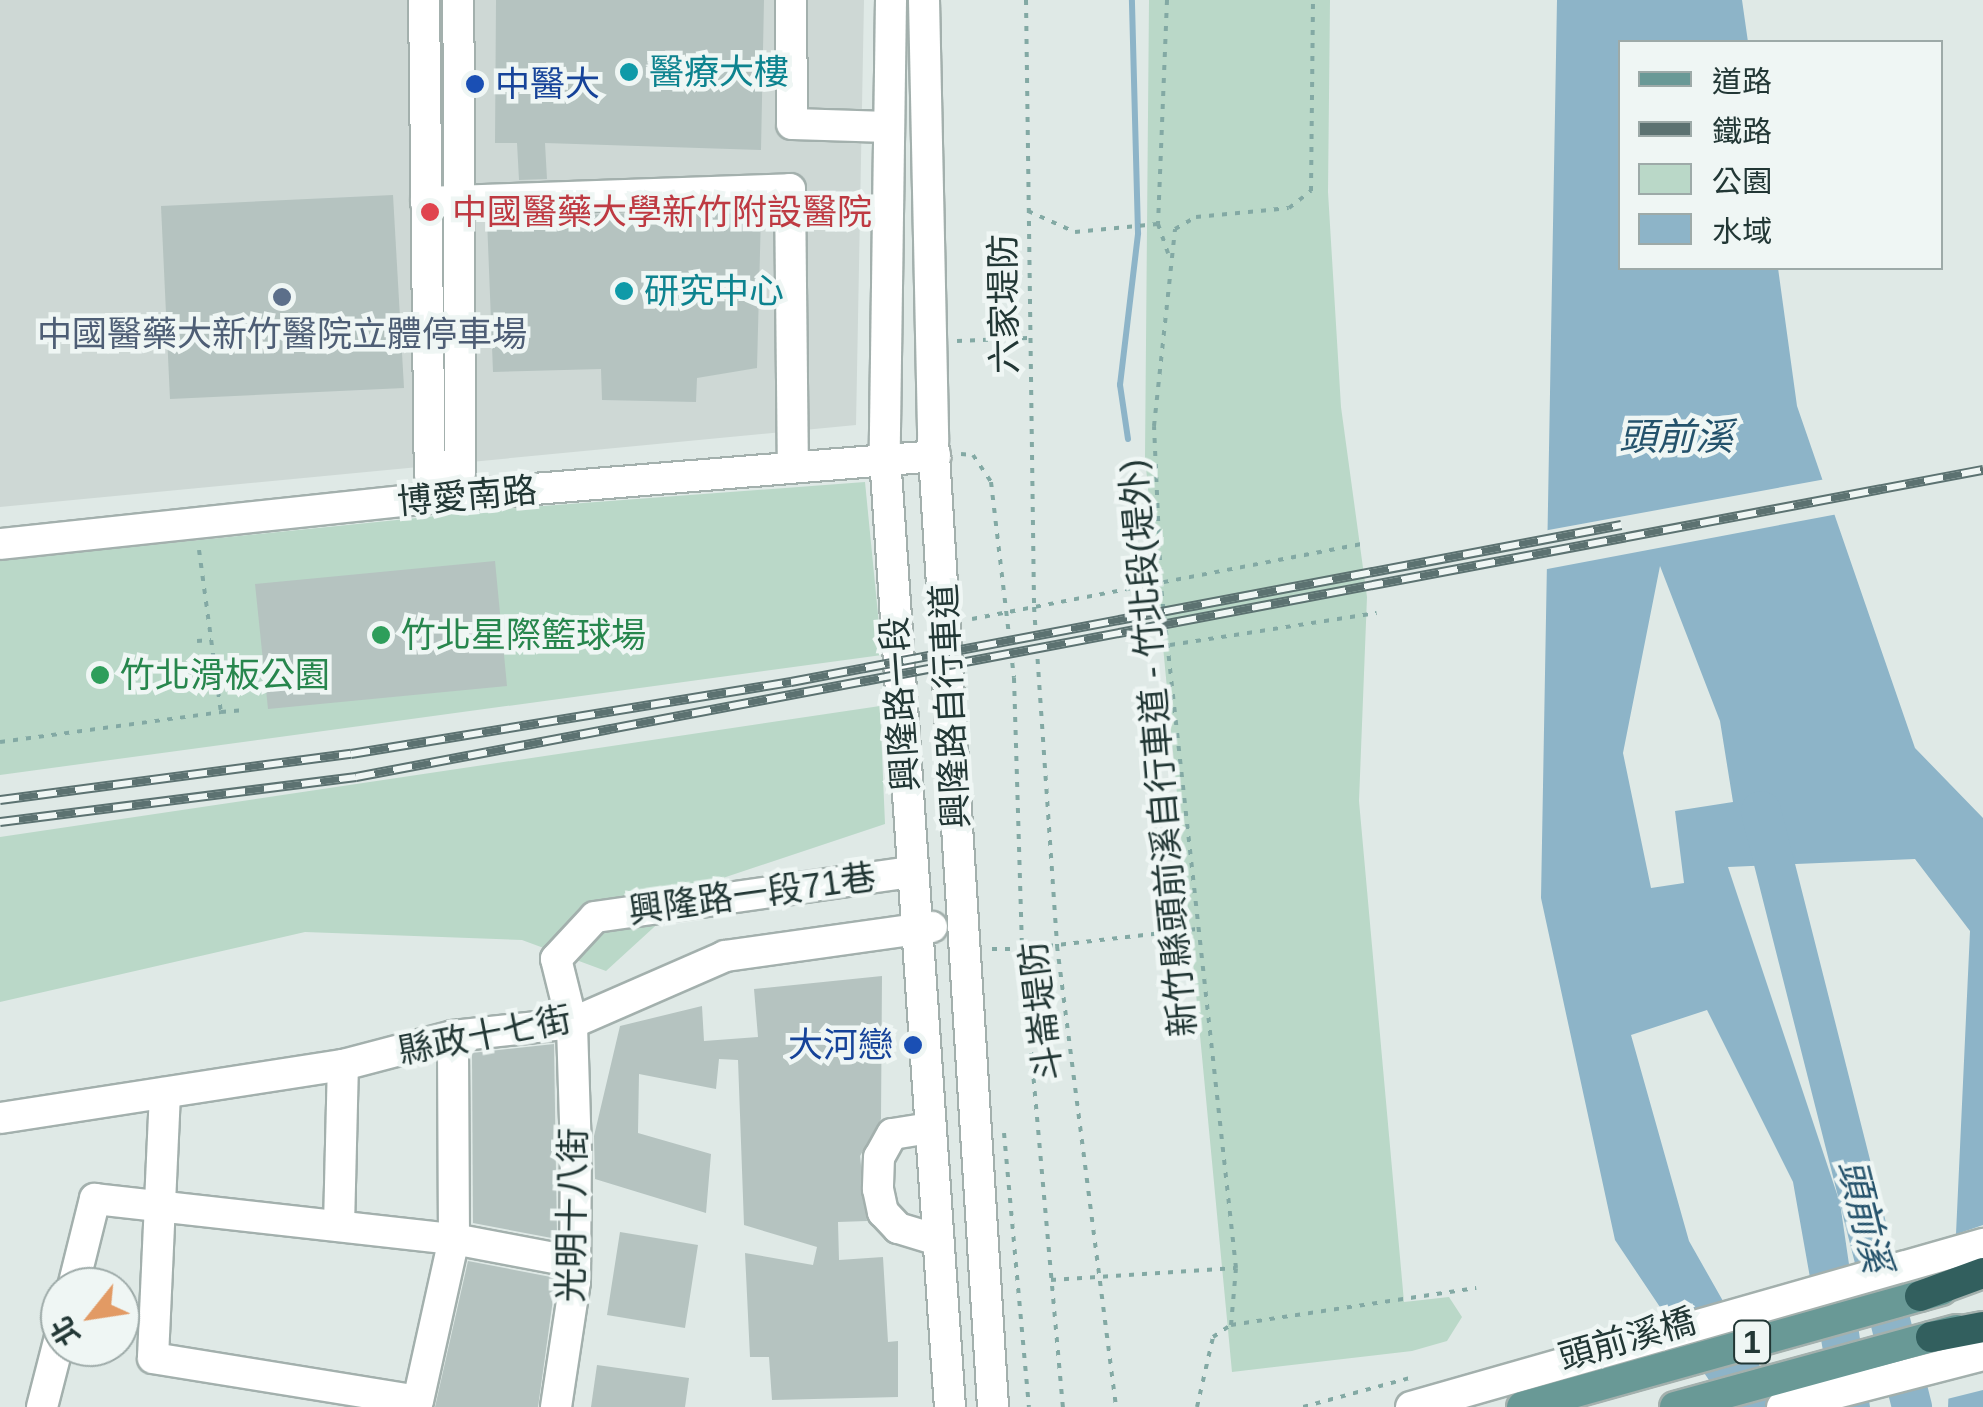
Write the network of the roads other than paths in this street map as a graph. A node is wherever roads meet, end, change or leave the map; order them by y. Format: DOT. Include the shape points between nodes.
graph roads {
  1 [pos="424,0"];
  2 [pos="458,0"];
  3 [pos="791,0"];
  4 [pos="891,0"];
  5 [pos="924,0"];
  6 [pos="889,128"];
  7 [pos="459,201"];
  8 [pos="426,202"];
  9 [pos="952,451"];
  10 [pos="884,457"];
  11 [pos="792,466"];
  12 [pos="449,496"];
  13 [pos="0,544"];
  14 [pos="911,872"];
  15 [pos="915,928"];
  16 [pos="974,931"];
  17 [pos="572,1023"];
  18 [pos="452,1036"];
  19 [pos="343,1065"];
  20 [pos="165,1092"];
  21 [pos="0,1118"];
  22 [pos="930,1128"];
  23 [pos="160,1206"];
  24 [pos="338,1226"];
  25 [pos="454,1238"];
  26 [pos="938,1240"];
  27 [pos="1983,1244"];
  28 [pos="576,1262"];
  29 [pos="78,1267"];
  30 [pos="1983,1276"];
  31 [pos="1920,1296"];
  32 [pos="1983,1325"];
  33 [pos="1931,1337"];
  34 [pos="1983,1356"];
  35 [pos="52,1367"];
  36 [pos="42,1407"];
  37 [pos="556,1407"];
  38 [pos="950,1407"];
  39 [pos="993,1407"];
  40 [pos="1411,1407"];
  41 [pos="1522,1407"];
  42 [pos="1675,1407"];
  43 [pos="1782,1407"];
  1 -- 8 [label="street"];
  2 -- 7 [label="street"];
  3 -- 6 [label="street" via="792,124"];
  4 -- 6 [label="street, 興隆路一段"];
  5 -- 9 [label="street, 興隆路一段"];
  6 -- 10 [label="street, 興隆路一段"];
  7 -- 8 [label="street"];
  7 -- 11 [label="street" via="790,188"];
  7 -- 12 [label="street" via="460,472"];
  8 -- 12 [label="street" via="430,474"];
  9 -- 10 [label="street, 博愛南路"];
  9 -- 16 [label="street, 興隆路一段"];
  10 -- 11 [label="street, 博愛南路"];
  10 -- 14 [label="street, 興隆路一段"];
  11 -- 12 [label="street, 博愛南路"];
  12 -- 13 [label="street, 博愛南路"];
  14 -- 15 [label="street, 興隆路一段"];
  14 -- 17 [label="street, 興隆路一段71巷" via="595,917 556,959"];
  15 -- 16 [label="street, 縣政十七街"];
  15 -- 17 [label="street, 縣政十七街" via="726,956"];
  15 -- 22 [label="street, 興隆路一段"];
  16 -- 39 [label="street, 興隆路一段"];
  17 -- 18 [label="street, 縣政十七街"];
  17 -- 28 [label="street, 光明十八街"];
  18 -- 19 [label="street, 縣政十七街"];
  18 -- 25 [label="street"];
  19 -- 20 [label="street, 縣政十七街"];
  19 -- 24 [label="street"];
  20 -- 21 [label="street, 縣政十七街"];
  20 -- 23 [label="street"];
  22 -- 26 [label="street, 興隆路一段"];
  22 -- 26 [label="street" via="892,1134 879,1157 878,1189 883,1212 898,1228"];
  23 -- 24 [label="street"];
  23 -- 25 [label="street" via="153,1358 418,1401"];
  23 -- 29 [label="street" via="95,1199"];
  24 -- 25 [label="street"];
  25 -- 28 [label="street"];
  26 -- 38 [label="street, 興隆路一段"];
  27 -- 40 [label="street, 1"];
  28 -- 37 [label="street, 光明十八街"];
  30 -- 31 [label="highway"];
  31 -- 41 [label="main road, 頭前溪橋 / 1"];
  32 -- 33 [label="highway"];
  33 -- 42 [label="main road, 1"];
  34 -- 43 [label="street, 1"];
  35 -- 36 [label="street"];
}
